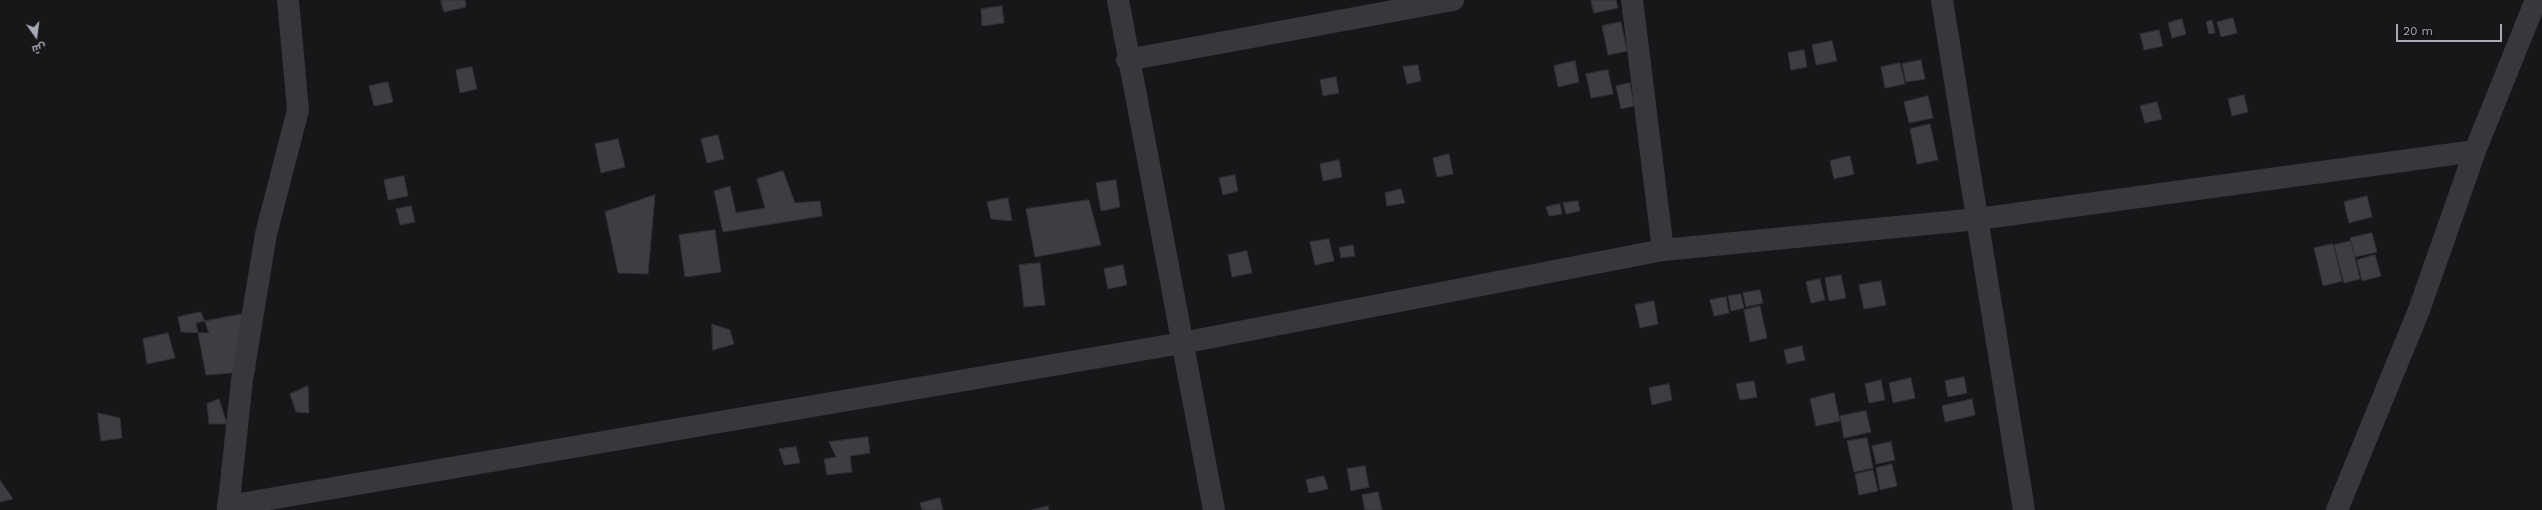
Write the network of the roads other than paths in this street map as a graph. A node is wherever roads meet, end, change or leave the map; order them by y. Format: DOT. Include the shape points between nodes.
graph roads {
  1 [pos="288,0"];
  2 [pos="1118,0"];
  3 [pos="1453,0"];
  4 [pos="1632,0"];
  5 [pos="1942,0"];
  6 [pos="2536,0"];
  7 [pos="1127,60"];
  8 [pos="2475,151"];
  9 [pos="1978,219"];
  10 [pos="1663,250"];
  11 [pos="1182,343"];
  12 [pos="228,508"];
  13 [pos="1214,510"];
  14 [pos="2024,510"];
  15 [pos="2337,510"];
  1 -- 12 [label="street" via="298,110 266,234 242,380"];
  2 -- 7 [label="street"];
  3 -- 7 [label="street"];
  4 -- 10 [label="street"];
  5 -- 9 [label="street"];
  6 -- 8 [label="street"];
  7 -- 11 [label="street"];
  8 -- 9 [label="street"];
  8 -- 15 [label="street" via="2419,310"];
  9 -- 10 [label="street"];
  9 -- 14 [label="street"];
  10 -- 11 [label="street"];
  11 -- 12 [label="street"];
  11 -- 13 [label="street"];
}
